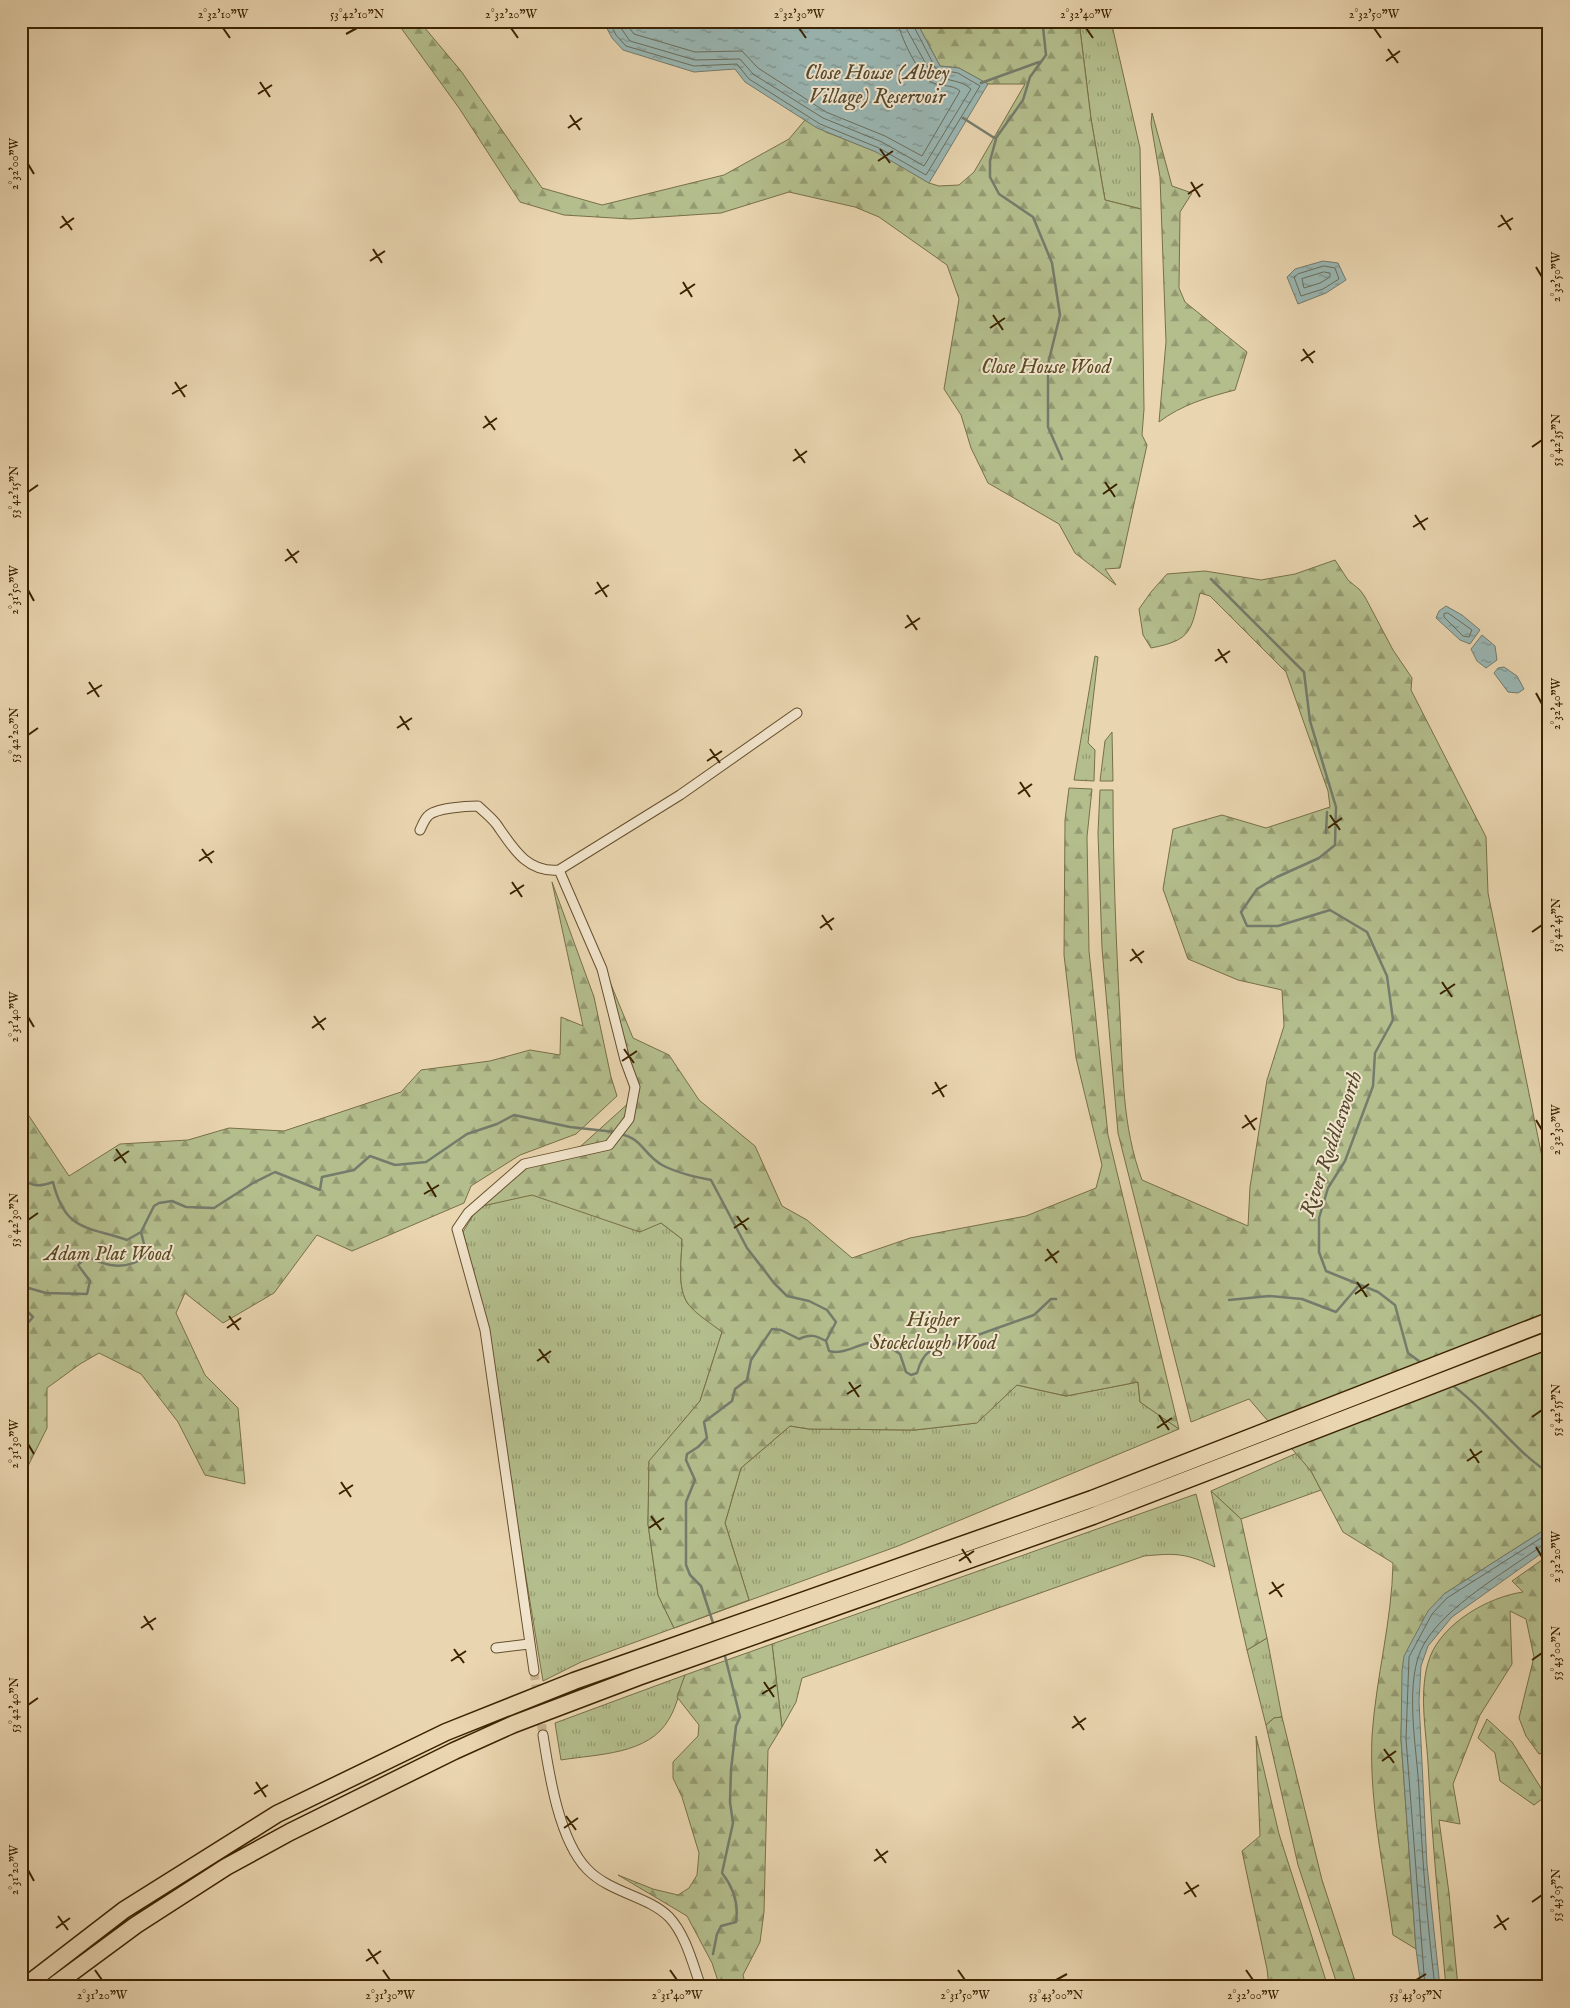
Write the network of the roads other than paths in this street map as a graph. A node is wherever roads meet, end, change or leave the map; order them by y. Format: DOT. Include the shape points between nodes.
graph roads {
  1 [pos="797,713"];
  2 [pos="420,830"];
  3 [pos="559,870"];
  4 [pos="1549,1321"];
  5 [pos="1549,1340"];
  6 [pos="529,1644"];
  7 [pos="496,1648"];
  8 [pos="534,1671"];
  9 [pos="543,1735"];
  10 [pos="24,1987"];
  11 [pos="52,1987"];
  12 [pos="701,1987"];
  1 -- 3 [label="street" via="680,795"];
  2 -- 3 [label="street" via="432,813 478,806 496,823 521,860 538,869"];
  3 -- 6 [label="street" via="602,969 635,1087 629,1119 610,1145 524,1164 468,1213 457,1229 485,1330"];
  4 -- 10 [label="highway" via="1092,1499 574,1681 446,1732 277,1814 124,1910"];
  5 -- 11 [label="highway" via="1093,1516 514,1724 290,1832 226,1867 144,1920"];
  6 -- 7 [label="street"];
  6 -- 8 [label="street"];
  9 -- 12 [label="street" via="555,1800 578,1857 600,1880 660,1910 669,1918 688,1952"];
}
